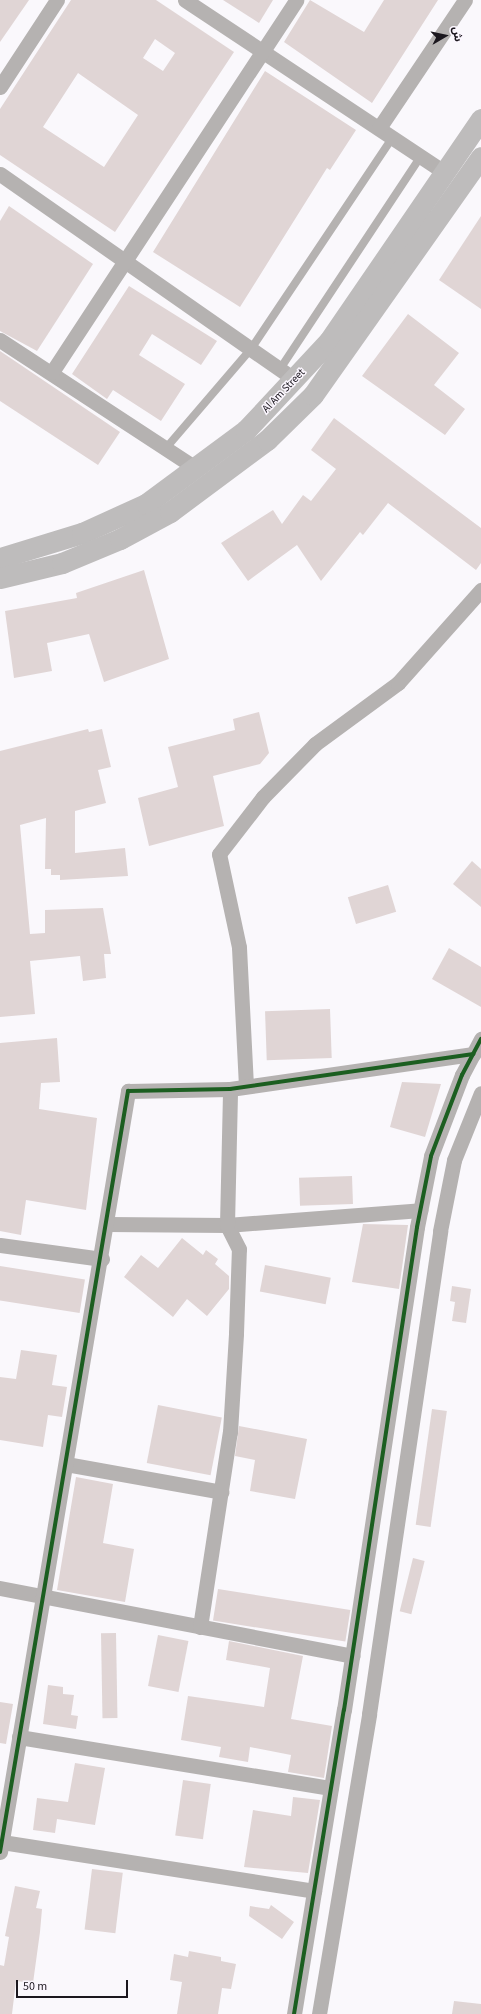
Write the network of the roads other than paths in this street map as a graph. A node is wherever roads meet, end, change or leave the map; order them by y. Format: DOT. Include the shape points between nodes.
graph roads {
  1 [pos="57,0"];
  2 [pos="184,0"];
  3 [pos="296,0"];
  4 [pos="465,0"];
  5 [pos="262,52"];
  6 [pos="0,87"];
  7 [pos="481,119"];
  8 [pos="379,128"];
  9 [pos="393,137"];
  10 [pos="421,156"];
  11 [pos="481,157"];
  12 [pos="444,172"];
  13 [pos="0,174"];
  14 [pos="127,262"];
  15 [pos="0,340"];
  16 [pos="251,349"];
  17 [pos="52,372"];
  18 [pos="288,375"];
  19 [pos="166,448"];
  20 [pos="197,468"];
  21 [pos="0,558"];
  22 [pos="0,578"];
  23 [pos="481,590"];
  24 [pos="481,1039"];
  25 [pos="473,1054"];
  26 [pos="246,1086"];
  27 [pos="230,1089"];
  28 [pos="481,1093"];
  29 [pos="420,1210"];
  30 [pos="108,1224"];
  31 [pos="227,1225"];
  32 [pos="0,1245"];
  33 [pos="102,1259"];
  34 [pos="66,1464"];
  35 [pos="222,1492"];
  36 [pos="0,1588"];
  37 [pos="43,1597"];
  38 [pos="200,1627"];
  39 [pos="352,1656"];
  40 [pos="19,1737"];
  41 [pos="331,1788"];
  42 [pos="1,1847"];
  43 [pos="314,1891"];
  44 [pos="294,2014"];
  45 [pos="319,2014"];
  1 -- 6 [label="street"];
  2 -- 5 [label="street"];
  3 -- 5 [label="street"];
  4 -- 8 [label="street"];
  5 -- 8 [label="street"];
  5 -- 14 [label="street"];
  7 -- 12 [label="main road, Al Am Street"];
  8 -- 9 [label="street"];
  9 -- 10 [label="street"];
  9 -- 16 [label="lane"];
  10 -- 12 [label="street"];
  10 -- 18 [label="lane"];
  11 -- 22 [label="main road, Al Am Street" via="313,394 267,440 170,512 120,539 62,563"];
  12 -- 18 [label="main road, Al Am Street" via="329,341"];
  13 -- 14 [label="street"];
  14 -- 16 [label="street"];
  14 -- 17 [label="street"];
  15 -- 17 [label="street"];
  16 -- 18 [label="street"];
  16 -- 19 [label="lane"];
  17 -- 19 [label="street"];
  18 -- 20 [label="main road, Al Am Street" via="246,430"];
  19 -- 20 [label="street"];
  20 -- 21 [label="main road, Al Am Street" via="146,504 82,533"];
  23 -- 26 [label="street" via="398,683 315,744 263,797 219,854 240,947"];
  24 -- 25 [label="street"];
  25 -- 26 [label="street"];
  25 -- 29 [label="street" via="431,1156"];
  26 -- 27 [label="street"];
  27 -- 30 [label="street" via="128,1090"];
  27 -- 31 [label="street"];
  28 -- 45 [label="street" via="454,1160 440,1231 369,1714"];
  29 -- 31 [label="street"];
  29 -- 39 [label="street"];
  30 -- 31 [label="street"];
  30 -- 33 [label="street"];
  31 -- 35 [label="street" via="239,1249 230,1432"];
  32 -- 33 [label="street"];
  33 -- 34 [label="street"];
  34 -- 35 [label="street"];
  34 -- 37 [label="street"];
  35 -- 38 [label="street"];
  36 -- 37 [label="street"];
  37 -- 38 [label="street"];
  37 -- 40 [label="street"];
  38 -- 39 [label="street"];
  39 -- 41 [label="street"];
  40 -- 41 [label="street"];
  40 -- 42 [label="street"];
  41 -- 43 [label="street"];
  42 -- 43 [label="street"];
  43 -- 44 [label="street"];
}
